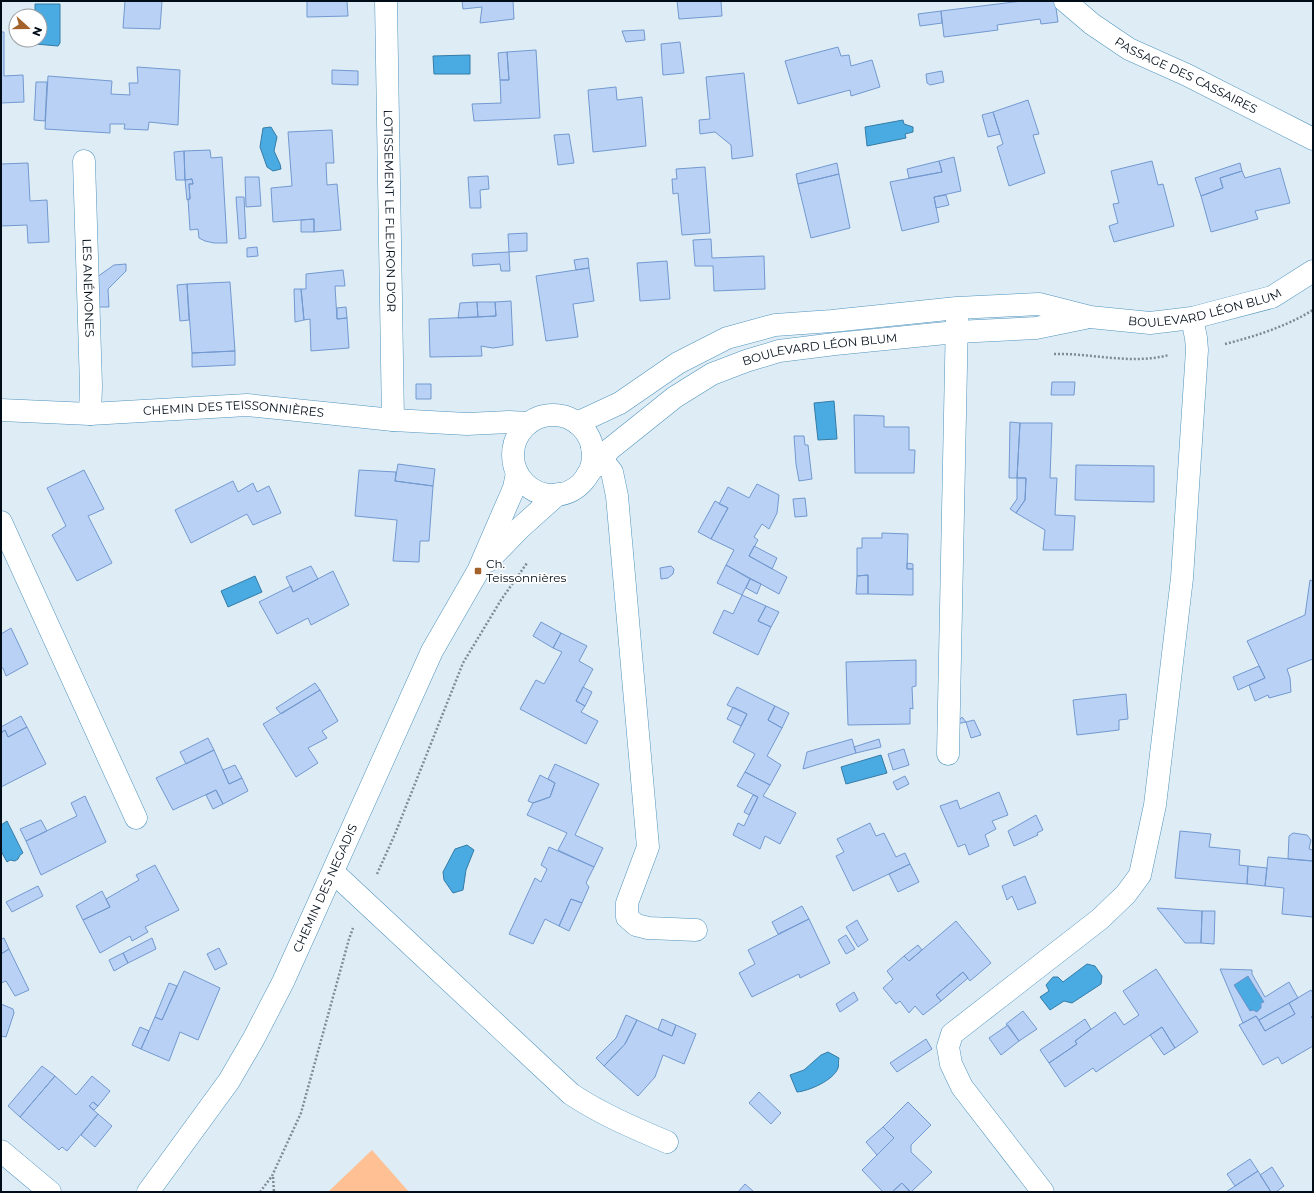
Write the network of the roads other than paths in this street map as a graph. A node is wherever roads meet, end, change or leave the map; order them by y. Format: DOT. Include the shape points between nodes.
graph roads {
  1 [pos="386,1"];
  2 [pos="1065,1"];
  3 [pos="1313,139"];
  4 [pos="84,161"];
  5 [pos="1313,271"];
  6 [pos="957,308"];
  7 [pos="1090,317"];
  8 [pos="1192,318"];
  9 [pos="956,332"];
  10 [pos="1,410"];
  11 [pos="90,414"];
  12 [pos="393,420"];
  13 [pos="528,423"];
  14 [pos="577,423"];
  15 [pos="466,424"];
  16 [pos="513,449"];
  17 [pos="596,453"];
  18 [pos="517,473"];
  19 [pos="558,494"];
  20 [pos="1,522"];
  21 [pos="478,571"];
  22 [pos="948,754"];
  23 [pos="136,818"];
  24 [pos="333,872"];
  25 [pos="696,930"];
  26 [pos="667,1142"];
  27 [pos="1,1151"];
  28 [pos="50,1192"];
  29 [pos="148,1192"];
  30 [pos="1043,1192"];
  1 -- 12 [label="street, LOTISSEMENT LE FLEURON D'OR"];
  2 -- 3 [label="street, PASSAGE DES CASSAIRES" via="1092,24 1129,49 1187,75"];
  4 -- 11 [label="street, LES ANÉMONES"];
  5 -- 8 [label="street, BOULEVARD LÉON BLUM" via="1272,297"];
  6 -- 7 [label="street, BOULEVARD LÉON BLUM" via="1039,304"];
  6 -- 9 [label="street"];
  6 -- 14 [label="street, BOULEVARD LÉON BLUM" via="775,325 727,338 678,363 620,403"];
  7 -- 8 [label="street, BOULEVARD LÉON BLUM" via="1150,323"];
  7 -- 9 [label="street, BOULEVARD LÉON BLUM" via="1036,328"];
  8 -- 30 [label="street" via="1197,350 1182,578 1155,805 1140,875 1126,894 1100,919 952,1034 948,1047 951,1064 962,1087"];
  9 -- 17 [label="street, BOULEVARD LÉON BLUM" via="779,351 746,360 712,374 675,397 610,449"];
  9 -- 22 [label="street"];
  10 -- 11 [label="street, CHEMIN DES TEISSONNIÈRES"];
  11 -- 12 [label="street, CHEMIN DES TEISSONNIÈRES" via="247,405"];
  12 -- 15 [label="street, CHEMIN DES TEISSONNIÈRES"];
  13 -- 14 [label="street" via="553,414"];
  13 -- 15 [label="street, CHEMIN DES TEISSONNIÈRES"];
  13 -- 16 [label="street" via="518,435"];
  14 -- 17 [label="street" via="587,434"];
  15 -- 16 [label="street, CHEMIN DES TEISSONNIÈRES" via="488,430 501,437"];
  16 -- 18 [label="street"];
  17 -- 19 [label="street" via="587,475 579,485"];
  17 -- 25 [label="street" via="612,472 618,496 648,846 627,903 627,917 636,925 648,928"];
  18 -- 19 [label="street" via="524,483 534,490"];
  18 -- 21 [label="street, CHEMIN DES NEGADIS" via="514,488"];
  19 -- 21 [label="street, CHEMIN DES NEGADIS"];
  20 -- 23 [label="street"];
  21 -- 24 [label="street, CHEMIN DES NEGADIS" via="432,651"];
  24 -- 26 [label="street" via="571,1094 592,1108"];
  24 -- 29 [label="street, CHEMIN DES NEGADIS" via="283,982 254,1038 229,1081"];
  27 -- 28 [label="street"];
}
